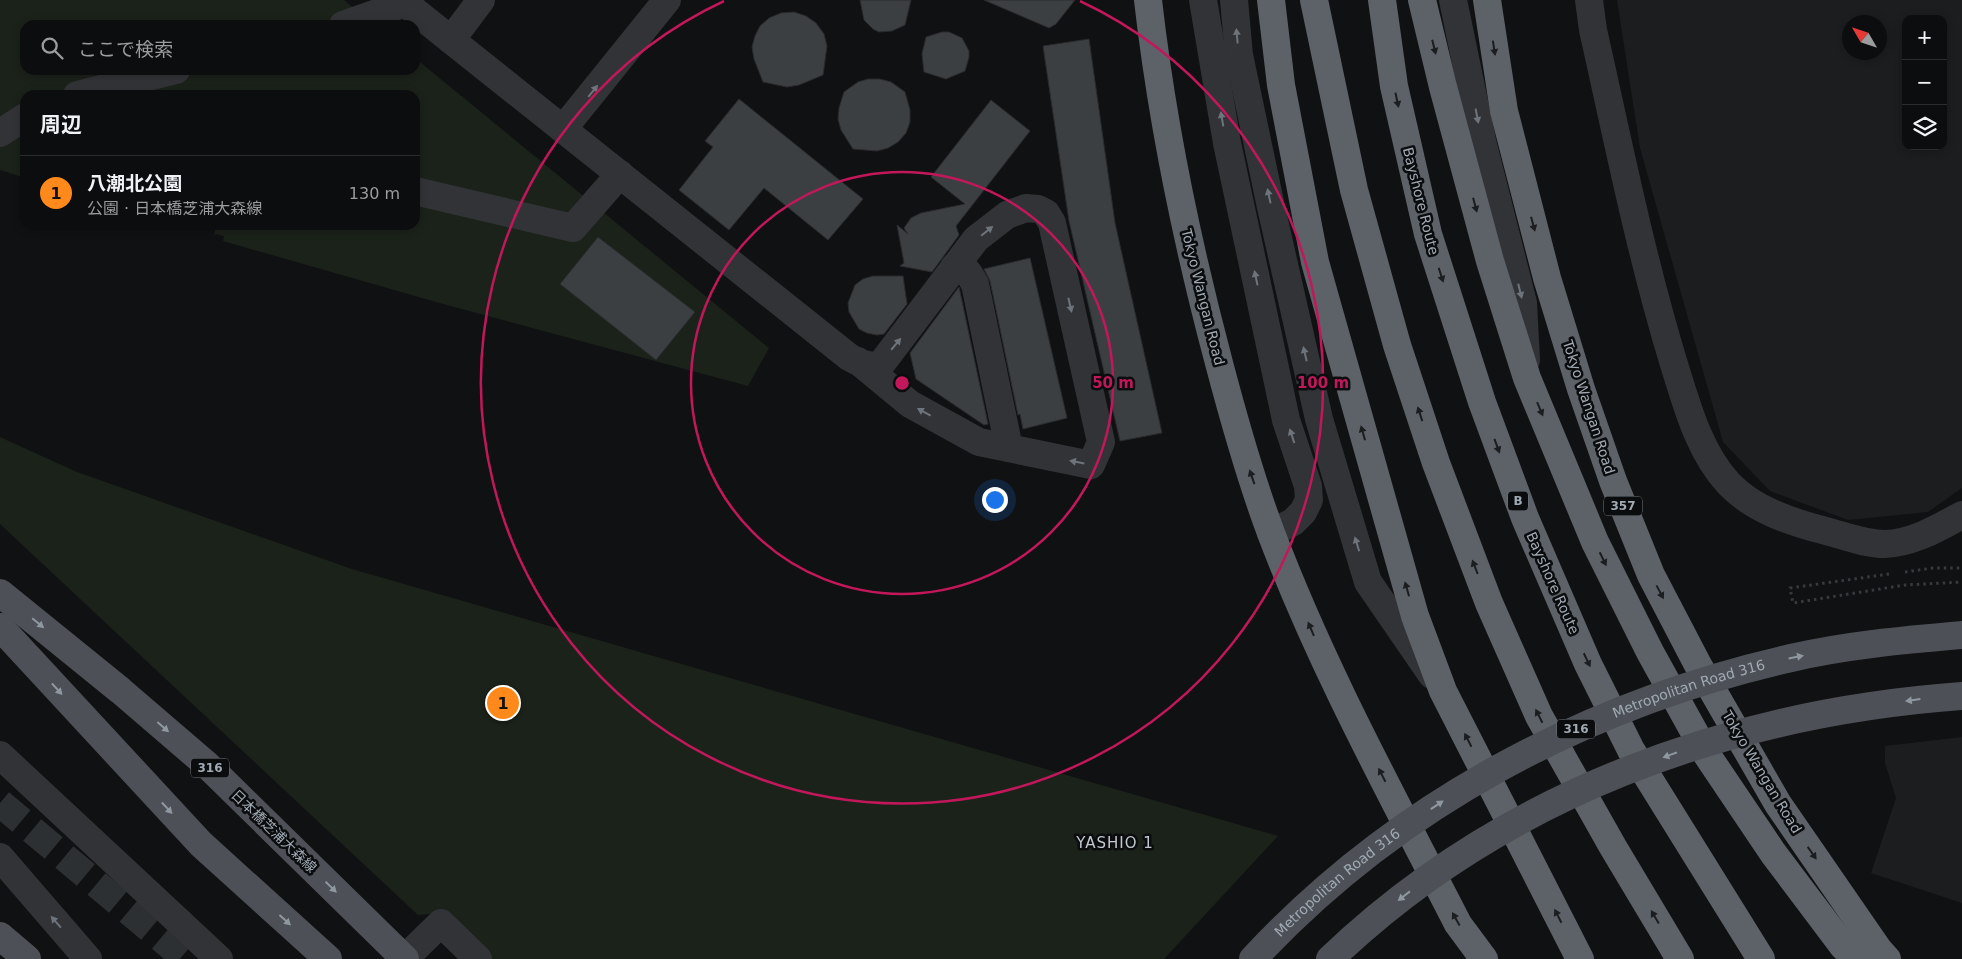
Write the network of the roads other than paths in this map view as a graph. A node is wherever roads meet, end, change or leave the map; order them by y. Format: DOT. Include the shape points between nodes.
graph roads {
  1 [pos="482,0"];
  2 [pos="667,0"];
  3 [pos="1148,0"];
  4 [pos="1203,0"];
  5 [pos="1234,0"];
  6 [pos="1271,0"];
  7 [pos="1314,0"];
  8 [pos="1382,0"];
  9 [pos="1422,0"];
  10 [pos="1453,0"];
  11 [pos="1487,0"];
  12 [pos="1589,0"];
  13 [pos="403,2"];
  14 [pos="356,20"];
  15 [pos="451,40"];
  16 [pos="156,75"];
  17 [pos="97,90"];
  18 [pos="20,120"];
  19 [pos="563,129"];
  20 [pos="0,133"];
  21 [pos="620,174"];
  22 [pos="420,192"];
  23 [pos="954,267"];
  24 [pos="858,361"];
  25 [pos="1527,378"];
  26 [pos="1008,448"];
  27 [pos="1962,515"];
  28 [pos="1271,533"];
  29 [pos="0,593"];
  30 [pos="0,627"];
  31 [pos="1962,635"];
  32 [pos="1442,691"];
  33 [pos="1962,696"];
  34 [pos="0,755"];
  35 [pos="0,857"];
  36 [pos="0,936"];
  37 [pos="27,959"];
  38 [pos="88,959"];
  39 [pos="219,959"];
  40 [pos="328,959"];
  41 [pos="405,959"];
  42 [pos="478,959"];
  43 [pos="1253,959"];
  44 [pos="1330,959"];
  45 [pos="1484,959"];
  46 [pos="1580,959"];
  47 [pos="1680,959"];
  48 [pos="1761,959"];
  49 [pos="1856,959"];
  50 [pos="1887,959"];
  1 -- 15 [label="lane"];
  19 -- 2 [label="lane, one-way"];
  28 -- 3 [label="highway, Tokyo Wangan Road, one-way" via="1244,455 1180,204 1155,67"];
  28 -- 4 [label="lane, one-way" via="1294,522 1303,512 1309,500 1308,486 1286,420 1226,143"];
  32 -- 5 [label="lane, one-way" via="1368,582 1315,399 1239,55"];
  32 -- 6 [label="highway, one-way" via="1415,616 1316,262 1282,84"];
  47 -- 7 [label="highway, one-way" via="1539,716 1489,603 1436,463 1397,345 1354,190"];
  8 -- 48 [label="highway, Bayshore Route / B, one-way" via="1394,86 1428,234 1482,402 1521,509 1588,664 1631,750"];
  9 -- 25 [label="highway, one-way" via="1490,261"];
  10 -- 25 [label="lane, one-way" via="1483,145 1523,303"];
  11 -- 50 [label="highway, Tokyo Wangan Road / 357, one-way" via="1504,111 1547,278 1613,481 1651,575 1698,665 1778,804"];
  12 -- 27 [label="lane" via="1653,296 1686,404 1704,448 1718,470 1741,494 1774,514 1869,543 1900,542 1939,528"];
  13 -- 14 [label="lane"];
  13 -- 15 [label="lane"];
  15 -- 19 [label="lane"];
  16 -- 17 [label="lane"];
  18 -- 20 [label="lane"];
  19 -- 21 [label="lane"];
  21 -- 22 [label="lane" via="573,228"];
  21 -- 24 [label="lane"];
  24 -- 23 [label="lane, one-way" via="876,366 882,363"];
  23 -- 26 [label="lane" via="966,269 975,284"];
  23 -- 26 [label="lane, one-way" via="976,239 1007,214 1026,208 1038,209 1046,213 1052,223 1101,442 1091,465"];
  26 -- 24 [label="lane, one-way" via="979,442 910,404"];
  25 -- 49 [label="highway, one-way" via="1595,542 1707,756 1773,853"];
  45 -- 28 [label="highway, Tokyo Wangan Road, one-way" via="1458,924 1330,675"];
  29 -- 41 [label="main road, 日本橋芝浦大森線 / 316, one-way" via="206,764"];
  30 -- 40 [label="main road, one-way" via="201,844"];
  43 -- 31 [label="main road, Metropolitan Road 316 / 316, one-way, bridge" via="1344,873 1439,803 1498,768 1593,721 1660,695 1784,660 1850,647"];
  46 -- 32 [label="highway, one-way"];
  33 -- 44 [label="main road, one-way, bridge" via="1855,708 1744,731 1689,748 1588,787 1526,816 1426,878"];
  34 -- 39 [label="lane"];
  38 -- 35 [label="lane, one-way"];
  36 -- 37 [label="main road"];
  41 -- 42 [label="lane" via="441,924"];
}
